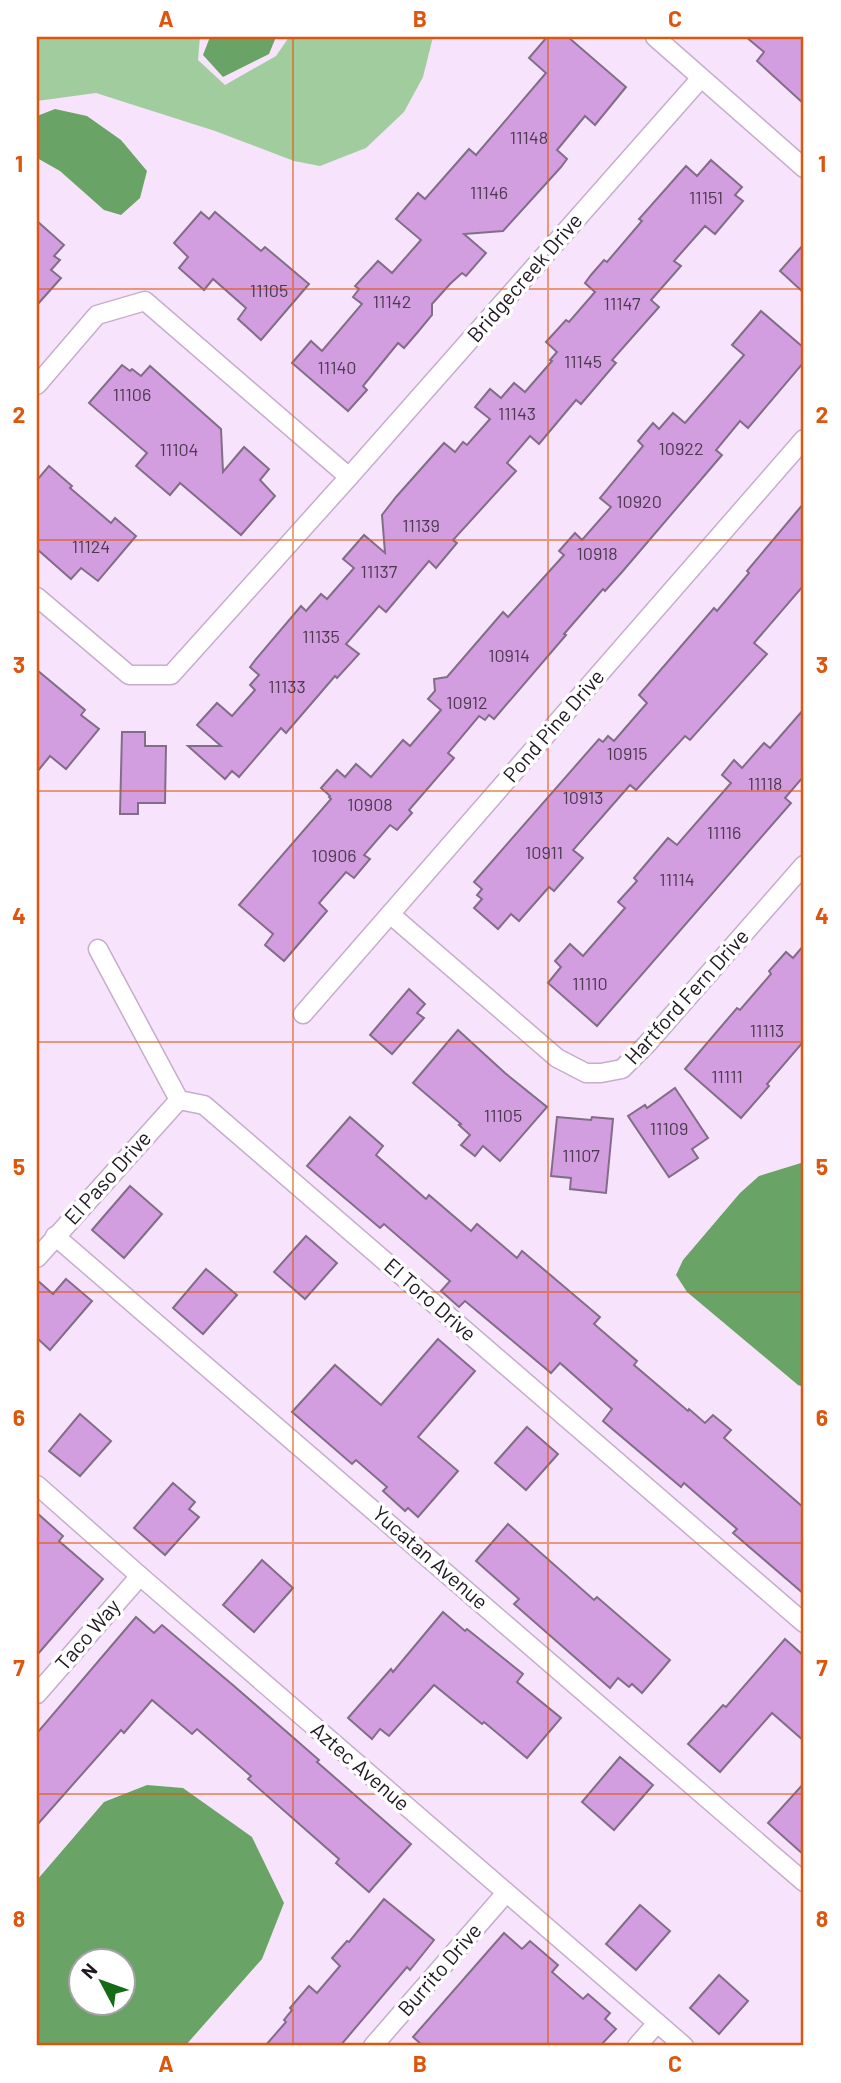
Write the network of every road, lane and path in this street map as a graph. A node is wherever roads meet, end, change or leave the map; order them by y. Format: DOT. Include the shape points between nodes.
graph roads {
  1 [pos="655,37"];
  2 [pos="701,78"];
  3 [pos="804,168"];
  4 [pos="37,385"];
  5 [pos="804,439"];
  6 [pos="349,477"];
  7 [pos="37,597"];
  8 [pos="804,865"];
  9 [pos="390,914"];
  10 [pos="98,949"];
  11 [pos="303,1014"];
  12 [pos="179,1100"];
  13 [pos="55,1236"];
  14 [pos="37,1258"];
  15 [pos="37,1485"];
  16 [pos="140,1576"];
  17 [pos="804,1623"];
  18 [pos="37,1693"];
  19 [pos="804,1882"];
  20 [pos="506,1893"];
  21 [pos="657,2023"];
  22 [pos="373,2046"];
  23 [pos="637,2046"];
  24 [pos="684,2046"];
  1 -- 2 [label="street"];
  2 -- 3 [label="street"];
  2 -- 6 [label="street, Bridgecreek Drive"];
  4 -- 6 [label="street" via="97,315 145,301"];
  5 -- 9 [label="street, Pond Pine Drive"];
  6 -- 7 [label="street, Bridgecreek Drive" via="171,675 129,675"];
  8 -- 9 [label="street, Hartford Fern Drive" via="648,1044 622,1069 601,1073 586,1073 557,1058"];
  9 -- 11 [label="street, Pond Pine Drive"];
  10 -- 12 [label="street"];
  12 -- 13 [label="street, El Paso Drive"];
  12 -- 17 [label="street, El Toro Drive" via="204,1105"];
  13 -- 14 [label="street, El Paso Drive"];
  13 -- 19 [label="street, Yucatan Avenue"];
  15 -- 16 [label="street, Aztec Avenue"];
  16 -- 18 [label="street, Taco Way"];
  16 -- 20 [label="street, Aztec Avenue"];
  20 -- 21 [label="street, Aztec Avenue"];
  20 -- 22 [label="street, Burrito Drive"];
  21 -- 23 [label="street"];
  21 -- 24 [label="street, Aztec Avenue"];
}
